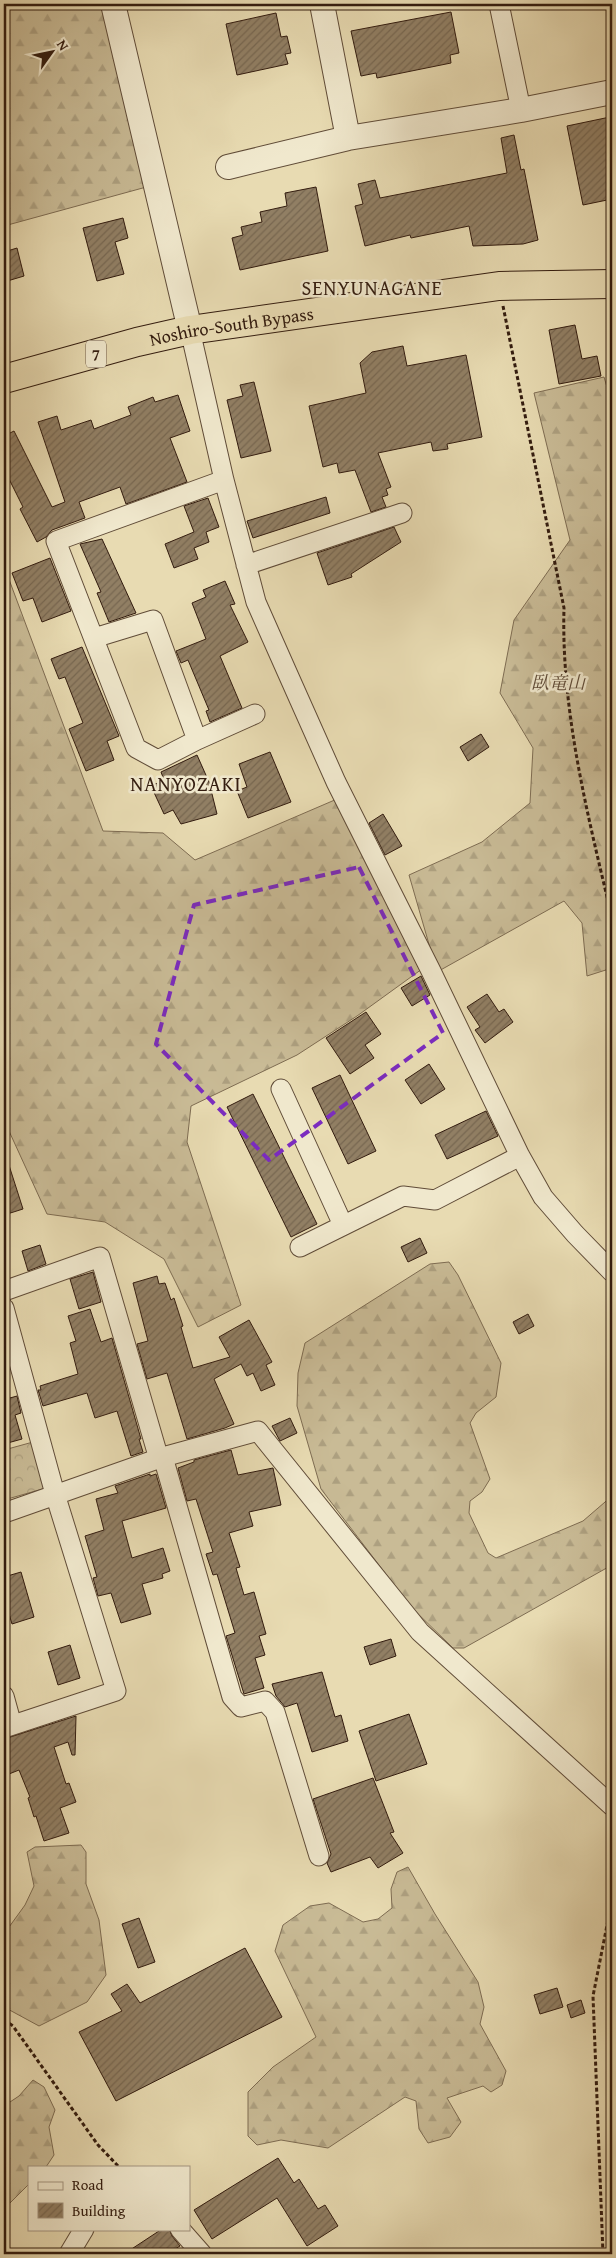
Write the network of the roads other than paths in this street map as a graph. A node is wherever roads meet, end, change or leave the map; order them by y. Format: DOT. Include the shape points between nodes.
graph roads {
  1 [pos="113,4"];
  2 [pos="322,4"];
  3 [pos="499,4"];
  4 [pos="612,92"];
  5 [pos="521,110"];
  6 [pos="348,138"];
  7 [pos="228,167"];
  8 [pos="612,284"];
  9 [pos="190,330"];
  10 [pos="4,379"];
  11 [pos="224,480"];
  12 [pos="402,513"];
  13 [pos="246,565"];
  14 [pos="94,638"];
  15 [pos="255,714"];
  16 [pos="198,740"];
  17 [pos="281,1089"];
  18 [pos="520,1156"];
  19 [pos="343,1225"];
  20 [pos="300,1247"];
  21 [pos="612,1272"];
  22 [pos="4,1291"];
  23 [pos="4,1308"];
  24 [pos="160,1458"];
  25 [pos="55,1494"];
  26 [pos="4,1513"];
  27 [pos="4,1696"];
  28 [pos="8,1726"];
  29 [pos="612,1806"];
  30 [pos="319,1856"];
  31 [pos="83,2230"];
  32 [pos="181,2230"];
  33 [pos="69,2254"];
  34 [pos="202,2254"];
  1 -- 9 [label="street"];
  2 -- 6 [label="street"];
  3 -- 5 [label="street"];
  4 -- 5 [label="street"];
  5 -- 6 [label="street"];
  6 -- 7 [label="street"];
  8 -- 9 [label="highway, Noshiro-South Bypass / 7" via="499,286"];
  9 -- 10 [label="highway, Noshiro-South Bypass / 7"];
  9 -- 11 [label="street"];
  11 -- 13 [label="street"];
  11 -- 14 [label="street" via="56,541"];
  12 -- 13 [label="street"];
  13 -- 18 [label="street" via="256,602 336,782"];
  14 -- 16 [label="street" via="136,748 158,760"];
  14 -- 16 [label="street" via="153,620"];
  15 -- 16 [label="street"];
  17 -- 19 [label="street"];
  18 -- 19 [label="street" via="435,1200 403,1196"];
  18 -- 21 [label="street" via="543,1197"];
  19 -- 20 [label="street"];
  22 -- 24 [label="street" via="100,1257"];
  23 -- 25 [label="street"];
  24 -- 25 [label="street"];
  24 -- 29 [label="street" via="258,1431 420,1632"];
  24 -- 30 [label="street" via="232,1698 242,1707 265,1701 275,1712"];
  25 -- 26 [label="street"];
  25 -- 28 [label="street" via="116,1691"];
  27 -- 28 [label="street"];
  31 -- 33 [label="street"];
  32 -- 34 [label="street"];
}
